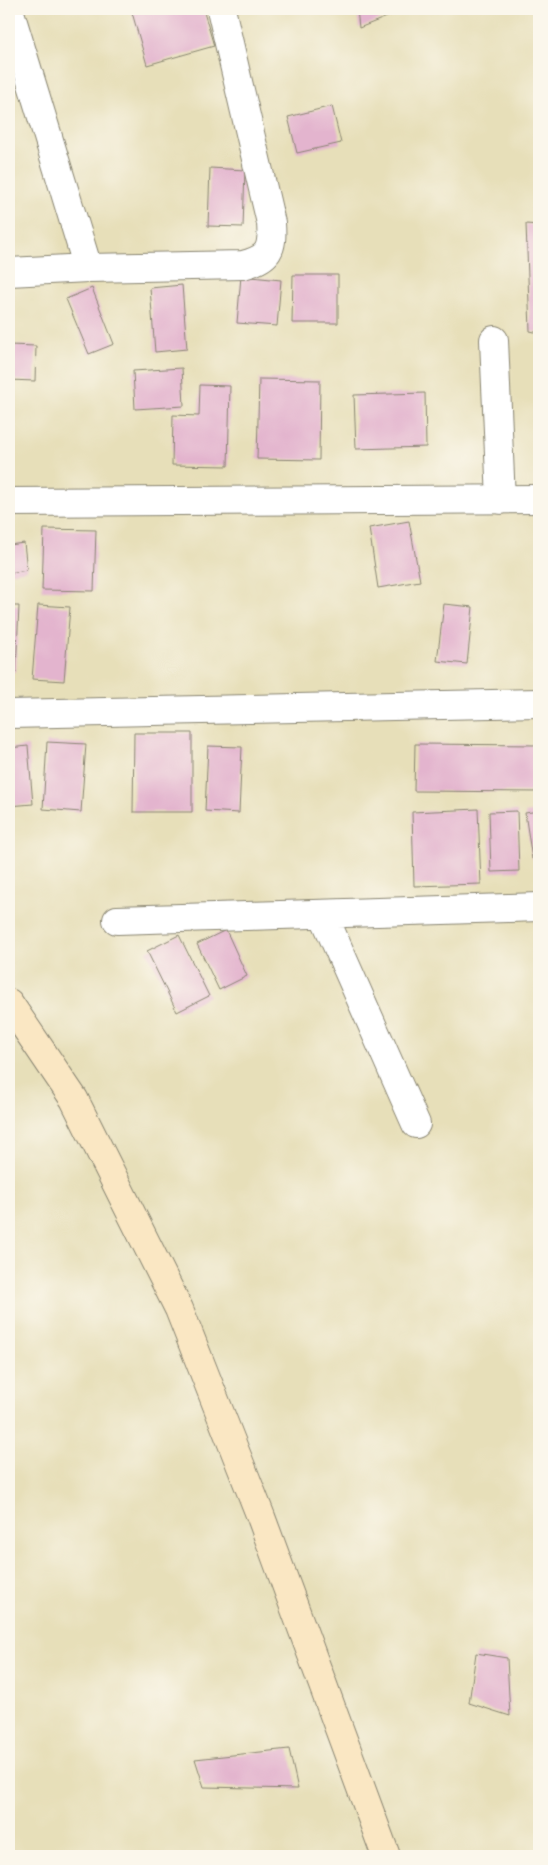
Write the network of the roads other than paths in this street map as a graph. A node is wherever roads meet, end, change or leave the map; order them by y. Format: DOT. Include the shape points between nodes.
graph roads {
  1 [pos="221,9"];
  2 [pos="9,10"];
  3 [pos="88,268"];
  4 [pos="9,272"];
  5 [pos="494,340"];
  6 [pos="539,499"];
  7 [pos="501,500"];
  8 [pos="9,502"];
  9 [pos="539,703"];
  10 [pos="9,714"];
  11 [pos="539,906"];
  12 [pos="323,914"];
  13 [pos="117,920"];
  14 [pos="9,1004"];
  15 [pos="416,1124"];
  16 [pos="386,1856"];
  1 -- 3 [label="street" via="271,224 272,240 268,251 257,261 242,265"];
  2 -- 3 [label="street"];
  3 -- 4 [label="street"];
  5 -- 7 [label="street"];
  6 -- 7 [label="street"];
  7 -- 8 [label="street"];
  9 -- 10 [label="street"];
  11 -- 12 [label="street"];
  12 -- 13 [label="street"];
  12 -- 15 [label="street"];
  14 -- 16 [label="street" via="74,1099 179,1309 261,1517"];
}
